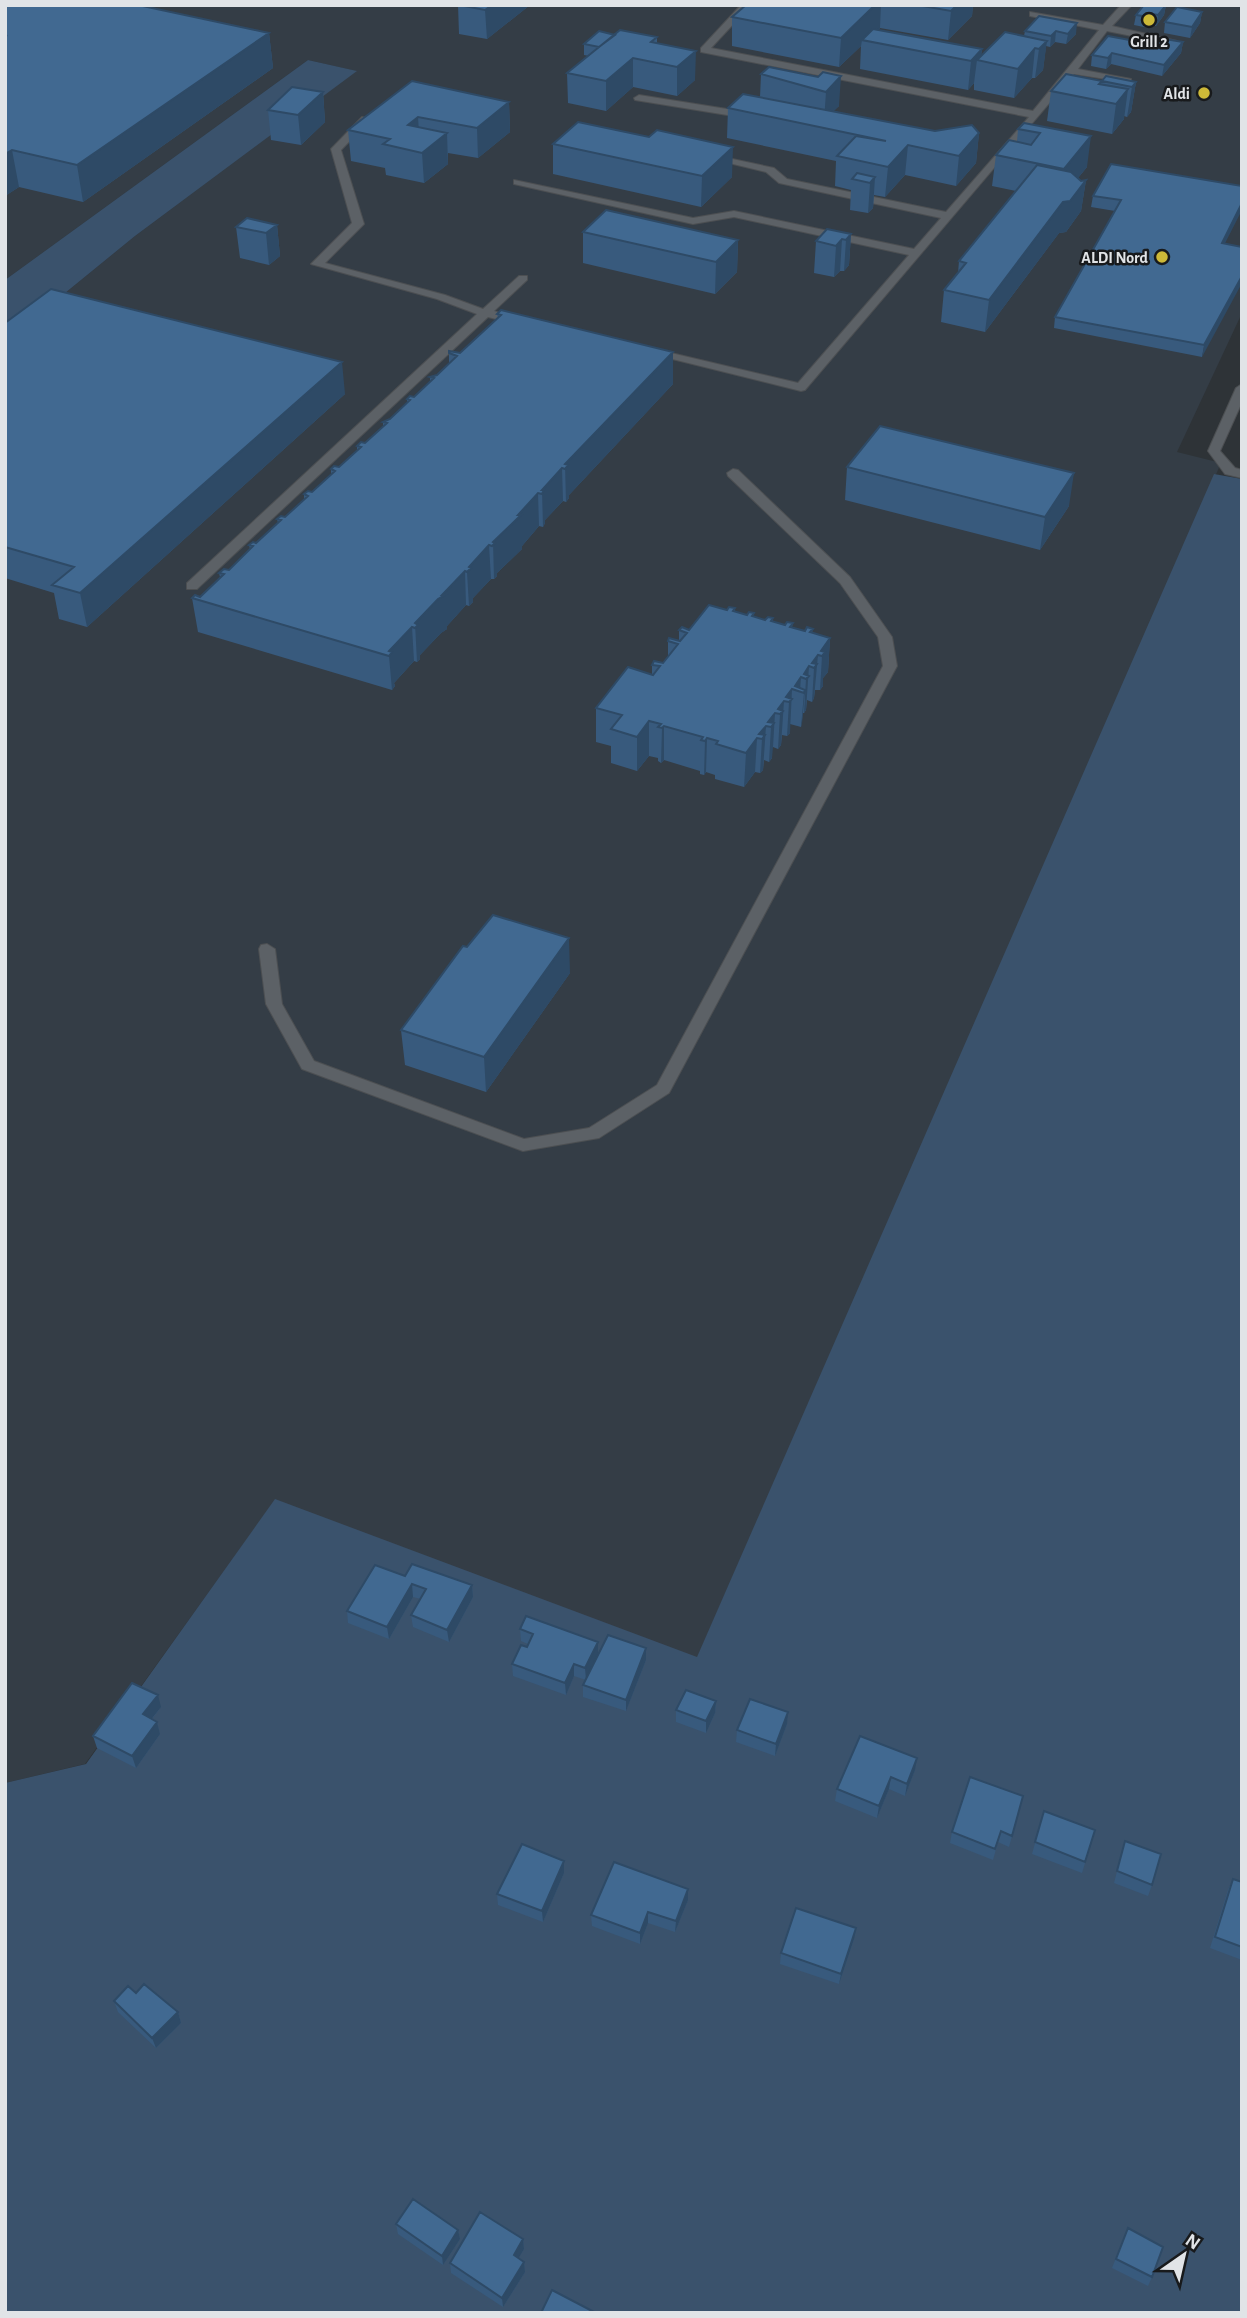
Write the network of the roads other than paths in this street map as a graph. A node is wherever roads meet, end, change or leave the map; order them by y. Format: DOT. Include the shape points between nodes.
graph roads {
  1 [pos="746,5"];
  2 [pos="1127,5"];
  3 [pos="1033,14"];
  4 [pos="1105,28"];
  5 [pos="1172,41"];
  6 [pos="1072,71"];
  7 [pos="1134,83"];
  8 [pos="639,97"];
  9 [pos="374,111"];
  10 [pos="1036,115"];
  11 [pos="764,119"];
  12 [pos="703,156"];
  13 [pos="518,182"];
  14 [pos="948,216"];
  15 [pos="917,253"];
  16 [pos="523,278"];
  17 [pos="485,313"];
  18 [pos="538,326"];
  19 [pos="643,350"];
  20 [pos="1242,388"];
  21 [pos="1236,472"];
  22 [pos="733,473"];
  23 [pos="192,586"];
  24 [pos="267,949"];
  1 -- 10 [label="lane" via="704,50"];
  2 -- 4 [label="lane"];
  3 -- 4 [label="lane"];
  4 -- 5 [label="lane"];
  4 -- 6 [label="lane"];
  6 -- 7 [label="lane"];
  6 -- 10 [label="lane"];
  8 -- 11 [label="lane"];
  9 -- 17 [label="lane" via="336,149 358,224 317,264"];
  10 -- 14 [label="lane" via="995,156"];
  12 -- 14 [label="lane" via="770,170 783,181"];
  13 -- 15 [label="lane" via="693,221 734,214"];
  14 -- 15 [label="lane"];
  15 -- 19 [label="lane" via="802,387"];
  16 -- 17 [label="lane"];
  17 -- 18 [label="lane"];
  17 -- 23 [label="lane"];
  20 -- 21 [label="lane" via="1214,451"];
  22 -- 24 [label="lane" via="845,580 885,637 890,666 663,1089 593,1134 523,1145 308,1065 274,1004"];
}
